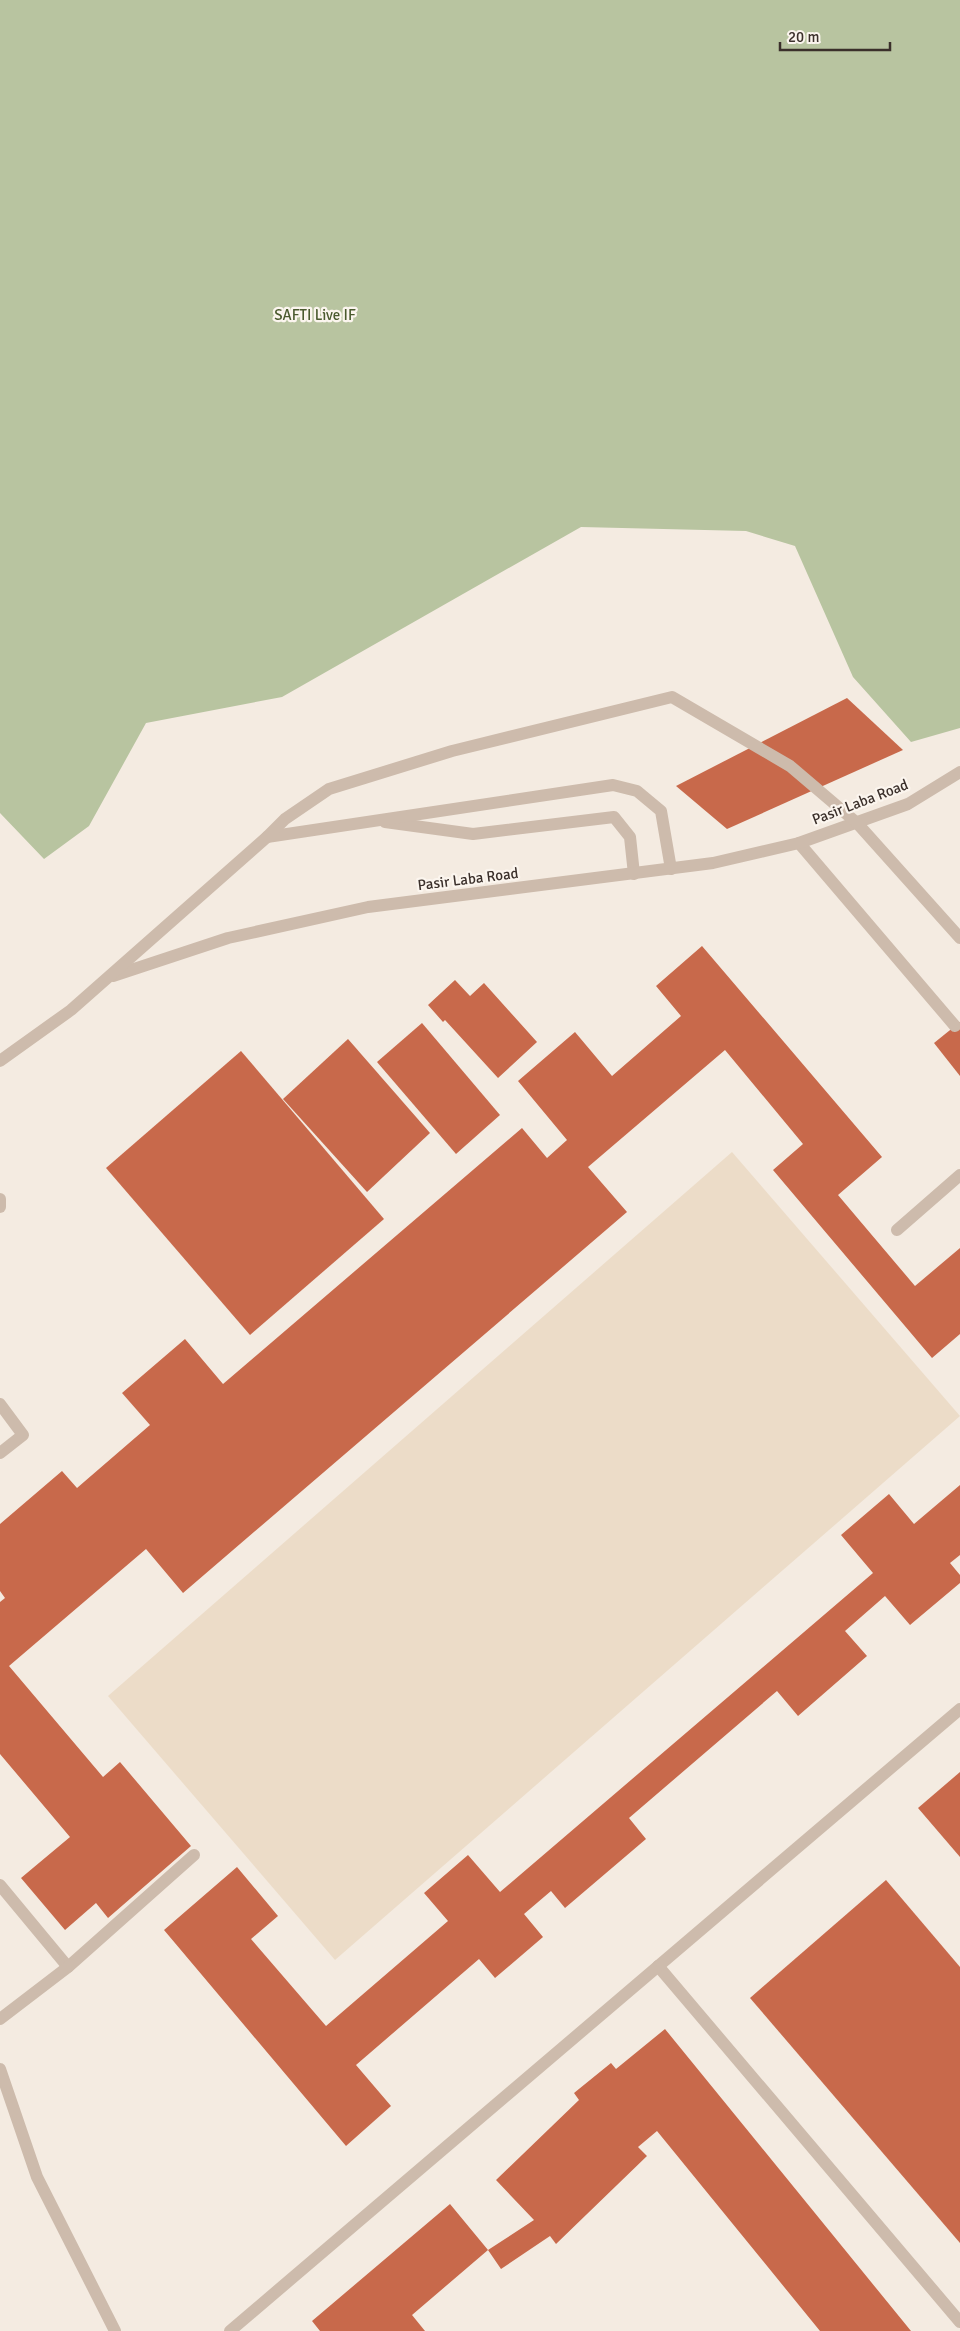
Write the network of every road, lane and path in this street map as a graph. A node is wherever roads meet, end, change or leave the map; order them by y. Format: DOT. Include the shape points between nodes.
graph roads {
  1 [pos="960,772"];
  2 [pos="370,820"];
  3 [pos="856,823"];
  4 [pos="267,837"];
  5 [pos="798,842"];
  6 [pos="672,869"];
  7 [pos="634,874"];
  8 [pos="960,938"];
  9 [pos="108,978"];
  10 [pos="955,1026"];
  11 [pos="0,1061"];
  12 [pos="960,1174"];
  13 [pos="0,1199"];
  14 [pos="0,1207"];
  15 [pos="897,1230"];
  16 [pos="0,1404"];
  17 [pos="0,1453"];
  18 [pos="960,1709"];
  19 [pos="194,1855"];
  20 [pos="0,1884"];
  21 [pos="658,1966"];
  22 [pos="68,1967"];
  23 [pos="0,2019"];
  24 [pos="0,2070"];
  25 [pos="960,2322"];
  26 [pos="115,2331"];
  27 [pos="230,2331"];
  1 -- 3 [label="street, Pasir Laba Road" via="908,804"];
  2 -- 4 [label="street"];
  2 -- 6 [label="street" via="613,784 637,791 660,811"];
  2 -- 7 [label="street" via="473,834 614,817 630,838"];
  3 -- 4 [label="street" via="790,766 672,697 452,751 329,790 285,819"];
  3 -- 5 [label="street, Pasir Laba Road"];
  3 -- 8 [label="street"];
  4 -- 9 [label="street"];
  5 -- 6 [label="street, Pasir Laba Road" via="713,863"];
  5 -- 10 [label="street"];
  6 -- 7 [label="street, Pasir Laba Road"];
  7 -- 9 [label="street, Pasir Laba Road" via="368,907 228,938"];
  9 -- 11 [label="street, Pasir Laba Road" via="71,1010"];
  12 -- 15 [label="street"];
  13 -- 14 [label="street"];
  16 -- 17 [label="street" via="22,1435"];
  18 -- 21 [label="street"];
  19 -- 22 [label="street"];
  20 -- 22 [label="street"];
  21 -- 25 [label="street"];
  21 -- 27 [label="street"];
  22 -- 23 [label="street"];
  24 -- 26 [label="street" via="37,2176"];
}
